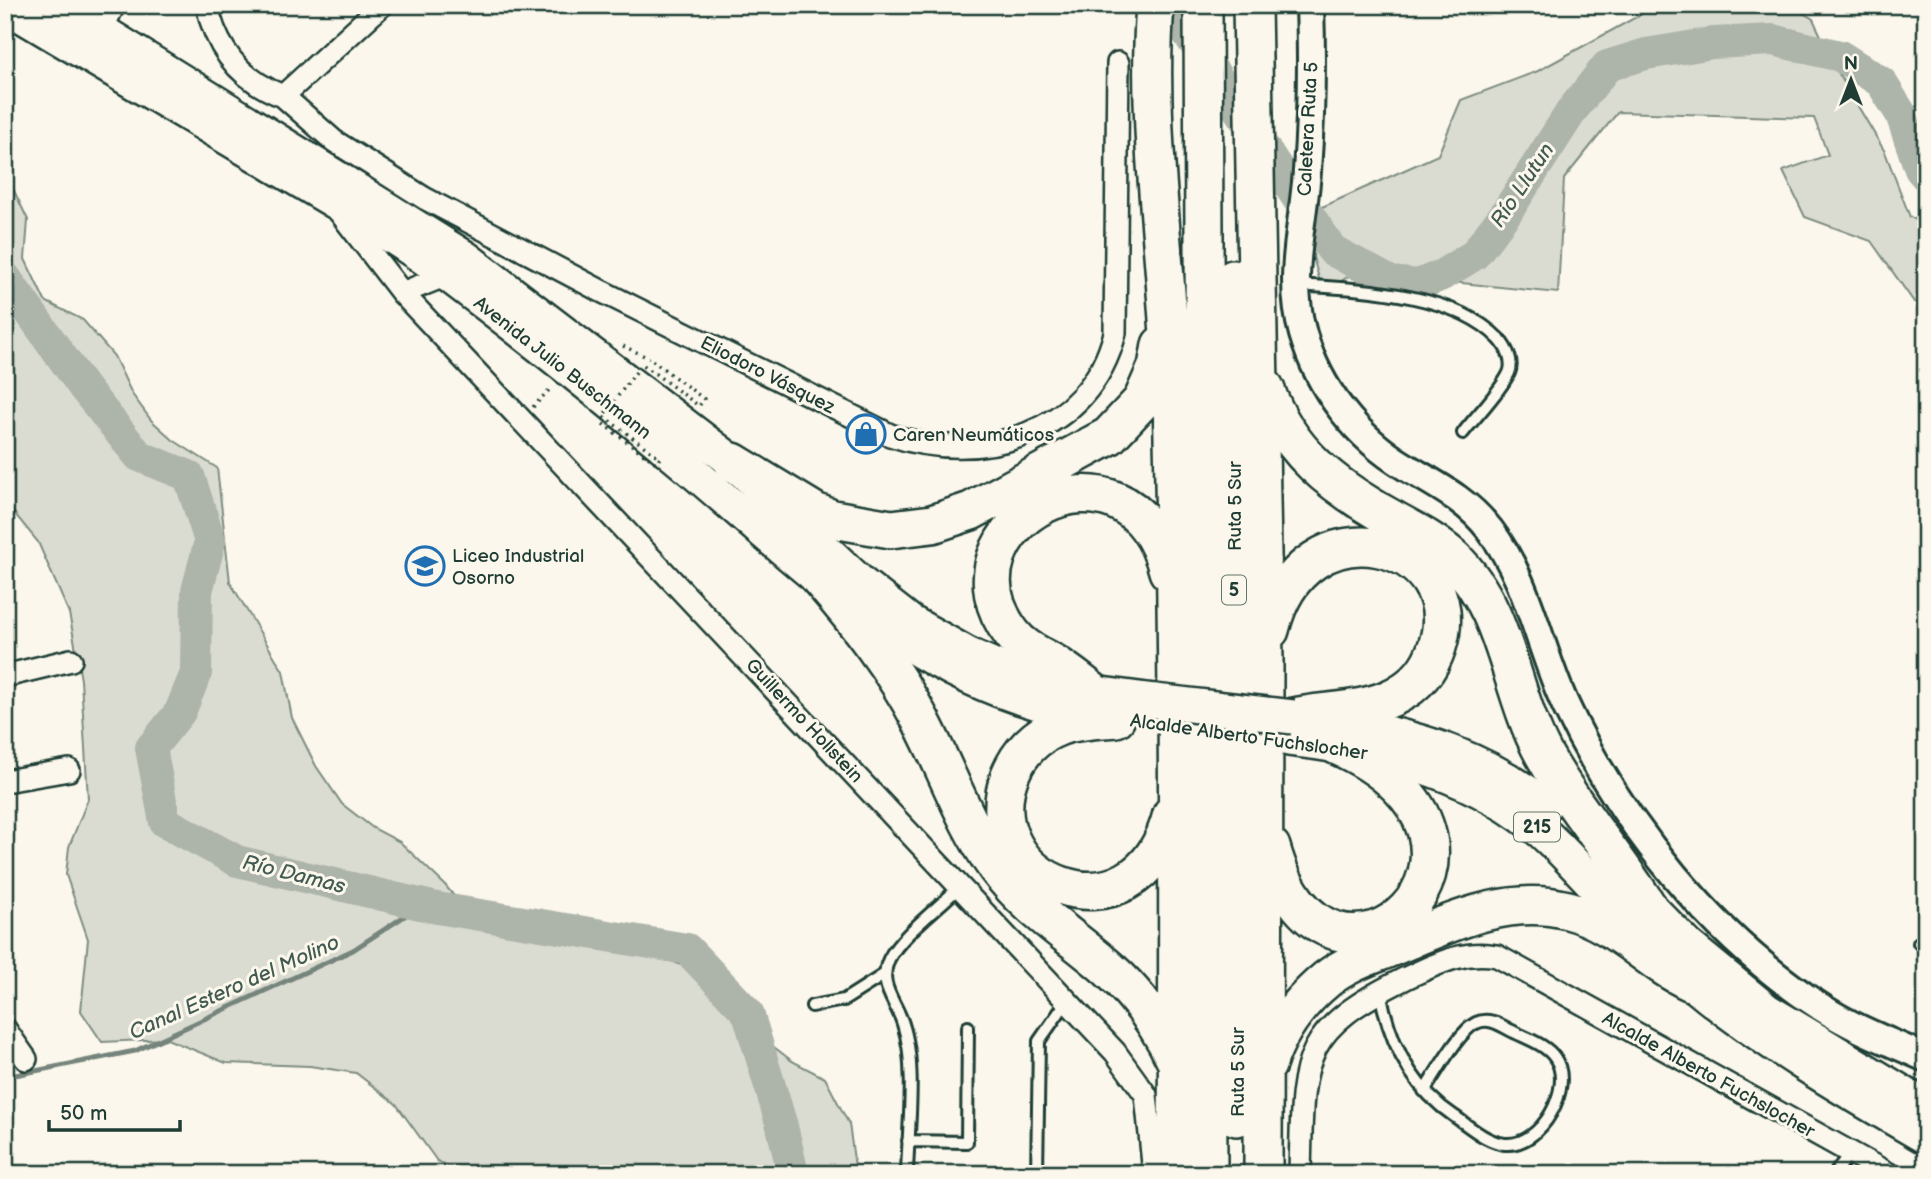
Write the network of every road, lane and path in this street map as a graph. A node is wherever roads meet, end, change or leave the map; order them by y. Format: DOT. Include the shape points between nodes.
graph roads {
  1 [pos="207,5"];
  2 [pos="382,5"];
  3 [pos="1155,5"];
  4 [pos="1203,5"];
  5 [pos="1234,5"];
  6 [pos="1252,5"];
  7 [pos="1310,5"];
  8 [pos="5,6"];
  9 [pos="64,18"];
  10 [pos="102,30"];
  11 [pos="1118,63"];
  12 [pos="283,96"];
  13 [pos="330,200"];
  14 [pos="447,275"];
  15 [pos="1296,290"];
  16 [pos="1168,292"];
  17 [pos="402,293"];
  18 [pos="649,358"];
  19 [pos="1260,369"];
  20 [pos="555,384"];
  21 [pos="593,416"];
  22 [pos="523,419"];
  23 [pos="1463,433"];
  24 [pos="733,462"];
  25 [pos="820,578"];
  26 [pos="1178,611"];
  27 [pos="71,660"];
  28 [pos="1264,662"];
  29 [pos="5,676"];
  30 [pos="1105,705"];
  31 [pos="1156,712"];
  32 [pos="1291,728"];
  33 [pos="1336,745"];
  34 [pos="69,770"];
  35 [pos="5,781"];
  36 [pos="1178,789"];
  37 [pos="1264,816"];
  38 [pos="960,886"];
  39 [pos="1648,907"];
  40 [pos="885,974"];
  41 [pos="1692,982"];
  42 [pos="1380,991"];
  43 [pos="1068,1001"];
  44 [pos="812,1006"];
  45 [pos="968,1027"];
  46 [pos="5,1029"];
  47 [pos="1926,1058"];
  48 [pos="26,1059"];
  49 [pos="1177,1064"];
  50 [pos="1262,1079"];
  51 [pos="1424,1091"];
  52 [pos="1926,1107"];
  53 [pos="1926,1137"];
  54 [pos="908,1141"];
  55 [pos="1850,1152"];
  56 [pos="908,1174"];
  57 [pos="1037,1174"];
  58 [pos="1154,1174"];
  59 [pos="1177,1174"];
  60 [pos="1208,1174"];
  61 [pos="1237,1174"];
  62 [pos="1263,1174"];
  63 [pos="1300,1174"];
  64 [pos="1835,1174"];
  65 [pos="1889,1174"];
  1 -- 12 [label="street, Eliodoro Vásquez" via="216,37 233,64 256,84"];
  2 -- 12 [label="street"];
  3 -- 16 [label="highway" via="1157,182"];
  4 -- 60 [label="highway, Ruta 5 Sur / 5"];
  5 -- 61 [label="highway, Ruta 5 Sur / 5"];
  6 -- 19 [label="highway"];
  7 -- 15 [label="street, Caletera Ruta 5" via="1307,173 1297,235"];
  8 -- 9 [label="main road, Avenida Julio Buschmann"];
  9 -- 10 [label="main road, Avenida Julio Buschmann"];
  10 -- 13 [label="main road, Avenida Julio Buschmann"];
  10 -- 24 [label="main road, Avenida Julio Buschmann" via="465,257"];
  11 -- 12 [label="street, Eliodoro Vásquez" via="1115,332 1111,348 1098,377 1068,411 1008,439 967,448 928,446 890,435 599,290 424,198 334,141"];
  13 -- 14 [label="main road, Avenida Julio Buschmann"];
  13 -- 17 [label="street, Guillermo Hollstein"];
  14 -- 17 [label="street"];
  14 -- 25 [label="main road, Avenida Julio Buschmann" via="641,428"];
  15 -- 23 [label="lane" via="1370,290 1446,308 1483,323 1505,346 1511,360 1509,373"];
  15 -- 47 [label="street" via="1311,356 1343,411 1390,457 1460,500 1501,545 1520,581 1582,740 1618,800 1661,856 1707,910 1782,979 1850,1024"];
  16 -- 24 [label="highway" via="1157,367 1142,401 1121,427 1096,445 952,519 912,528 852,524 815,512"];
  16 -- 26 [label="highway"];
  17 -- 22 [label="street, Guillermo Hollstein"];
  18 -- 21 [label="path, bridge" via="704,399 699,407 642,364 603,416 660,458 656,463"];
  19 -- 28 [label="highway"];
  19 -- 39 [label="highway" via="1282,426 1315,468 1343,491 1437,545 1477,587 1495,622 1524,711 1544,754"];
  20 -- 22 [label="path"];
  22 -- 38 [label="street, Guillermo Hollstein"];
  24 -- 30 [label="main road, Avenida Julio Buschmann" via="860,582 911,622 998,667"];
  25 -- 30 [label="main road, Avenida Julio Buschmann" via="878,627 970,679 1067,712"];
  25 -- 49 [label="highway" via="905,692 969,825 998,870 1035,911 1125,984 1153,1020"];
  26 -- 30 [label="highway" via="1159,544 1144,520 1120,502 1091,494 1061,496 1021,517 1004,539 995,566 995,594 1003,621 1020,643"];
  26 -- 36 [label="highway"];
  27 -- 29 [label="street"];
  28 -- 32 [label="highway" via="1271,624 1286,590 1304,567 1324,553 1362,545 1386,549 1418,569 1435,591 1439,640 1427,668 1409,688 1372,705"];
  28 -- 37 [label="highway"];
  30 -- 31 [label="highway, Avenida Julio Buschmann"];
  30 -- 36 [label="highway" via="1036,739 1018,760 1007,784 1005,811 1010,837 1025,861 1047,879 1074,889 1104,890 1131,880 1158,849"];
  31 -- 32 [label="highway, Alcalde Alberto Fuchslocher, bridge"];
  32 -- 33 [label="highway, Alcalde Alberto Fuchslocher / 215"];
  32 -- 39 [label="highway, Alcalde Alberto Fuchslocher / 215" via="1412,738 1483,765 1553,811"];
  33 -- 37 [label="highway" via="1380,769 1421,816 1429,863 1423,887 1410,909 1390,925 1359,933 1335,930 1311,918 1287,890"];
  33 -- 41 [label="highway, Alcalde Alberto Fuchslocher / 215" via="1449,776 1513,809 1559,847"];
  34 -- 35 [label="street"];
  36 -- 49 [label="highway"];
  37 -- 50 [label="highway"];
  38 -- 40 [label="lane" via="894,951"];
  38 -- 43 [label="street, Guillermo Hollstein"];
  39 -- 52 [label="highway, Alcalde Alberto Fuchslocher / 215" via="1710,966 1766,1010"];
  40 -- 44 [label="lane" via="859,993"];
  40 -- 54 [label="lane" via="909,1055"];
  41 -- 50 [label="highway" via="1671,973 1587,916 1550,906 1498,908 1447,924 1330,977 1287,1023"];
  41 -- 53 [label="highway, Alcalde Alberto Fuchslocher / 215" via="1781,1049"];
  42 -- 51 [label="lane" via="1395,1045"];
  42 -- 55 [label="street, Alcalde Alberto Fuchslocher" via="1447,958 1497,956"];
  42 -- 63 [label="street, Alcalde Alberto Fuchslocher" via="1333,1022 1312,1053 1302,1080"];
  43 -- 57 [label="lane" via="1039,1041"];
  43 -- 58 [label="street, Guillermo Hollstein" via="1141,1085 1150,1111"];
  45 -- 54 [label="lane" via="967,1142"];
  46 -- 48 [label="street"];
  49 -- 59 [label="highway"];
  50 -- 62 [label="highway"];
  51 -- 51 [label="lane" via="1489,1139 1513,1144 1541,1129 1559,1094 1562,1074 1556,1058 1544,1047 1492,1021 1482,1021 1467,1030"];
  54 -- 56 [label="lane"];
  55 -- 64 [label="lane"];
  55 -- 65 [label="street, Alcalde Alberto Fuchslocher"];
}
